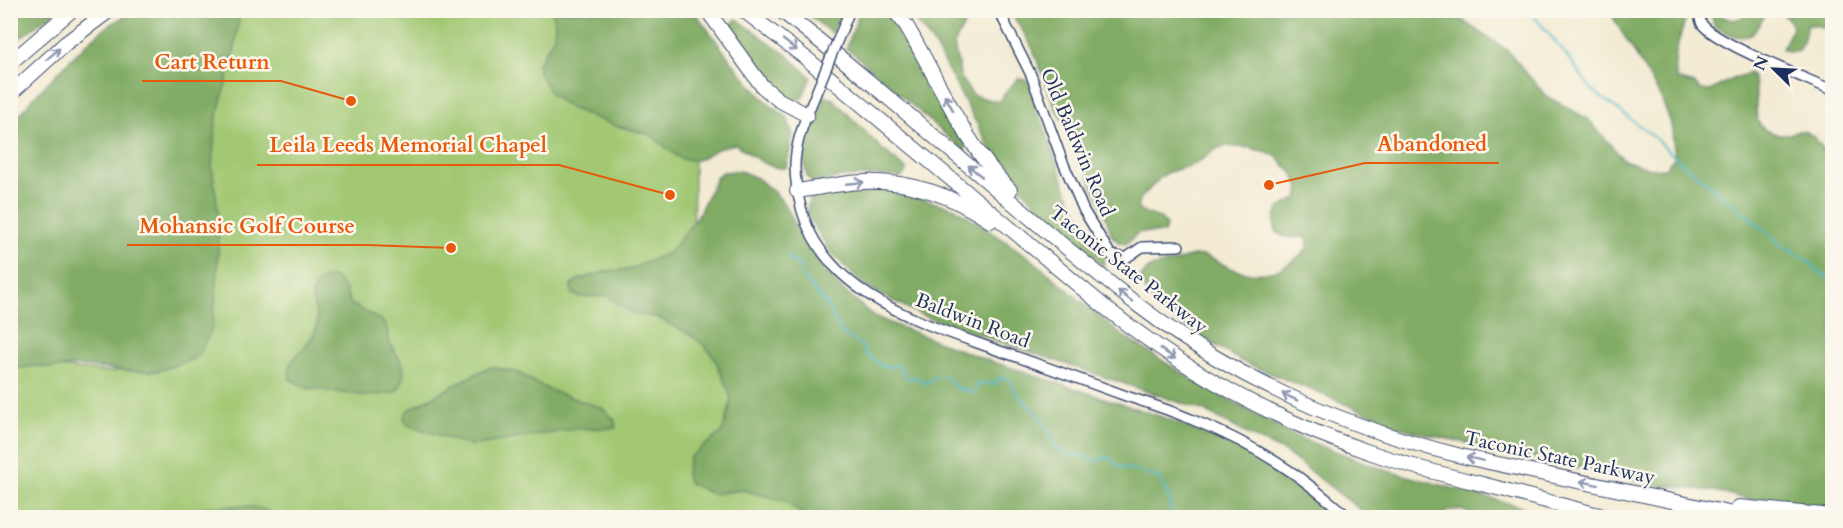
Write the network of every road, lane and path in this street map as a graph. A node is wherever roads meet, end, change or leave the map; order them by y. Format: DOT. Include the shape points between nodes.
graph roads {
  1 [pos="72,10"];
  2 [pos="110,10"];
  3 [pos="707,10"];
  4 [pos="742,10"];
  5 [pos="780,10"];
  6 [pos="850,10"];
  7 [pos="894,10"];
  8 [pos="996,10"];
  9 [pos="1698,10"];
  10 [pos="10,63"];
  11 [pos="1833,90"];
  12 [pos="10,94"];
  13 [pos="807,116"];
  14 [pos="797,191"];
  15 [pos="1064,246"];
  16 [pos="1179,246"];
  17 [pos="1053,265"];
  18 [pos="1645,495"];
  19 [pos="1833,516"];
  20 [pos="1350,518"];
  21 [pos="1610,518"];
  22 [pos="1752,518"];
  1 -- 10 [label="highway"];
  12 -- 2 [label="highway, one-way" via="66,43"];
  3 -- 13 [label="highway" via="762,86"];
  4 -- 17 [label="highway, one-way" via="807,59"];
  15 -- 5 [label="highway, Taconic State Parkway, one-way"];
  6 -- 13 [label="street, Baldwin Road, bridge"];
  15 -- 7 [label="highway, one-way" via="986,163"];
  8 -- 16 [label="street, Old Baldwin Road" via="1031,75 1084,211 1111,255 1126,258 1142,247"];
  9 -- 11 [label="street" via="1702,25 1720,39"];
  13 -- 14 [label="street, Baldwin Road" via="796,152"];
  14 -- 17 [label="highway, one-way" via="868,182 928,191 979,214"];
  14 -- 20 [label="street, Baldwin Road" via="806,223 823,254 851,282 880,301 940,329 1194,420 1279,464"];
  18 -- 15 [label="highway, Taconic State Parkway, one-way" via="1420,446 1323,412 1261,383 1192,343 1135,304"];
  17 -- 21 [label="highway, one-way" via="1172,356 1241,398 1285,419 1393,460"];
  18 -- 19 [label="highway"];
  18 -- 22 [label="highway, Taconic State Parkway"];
}
